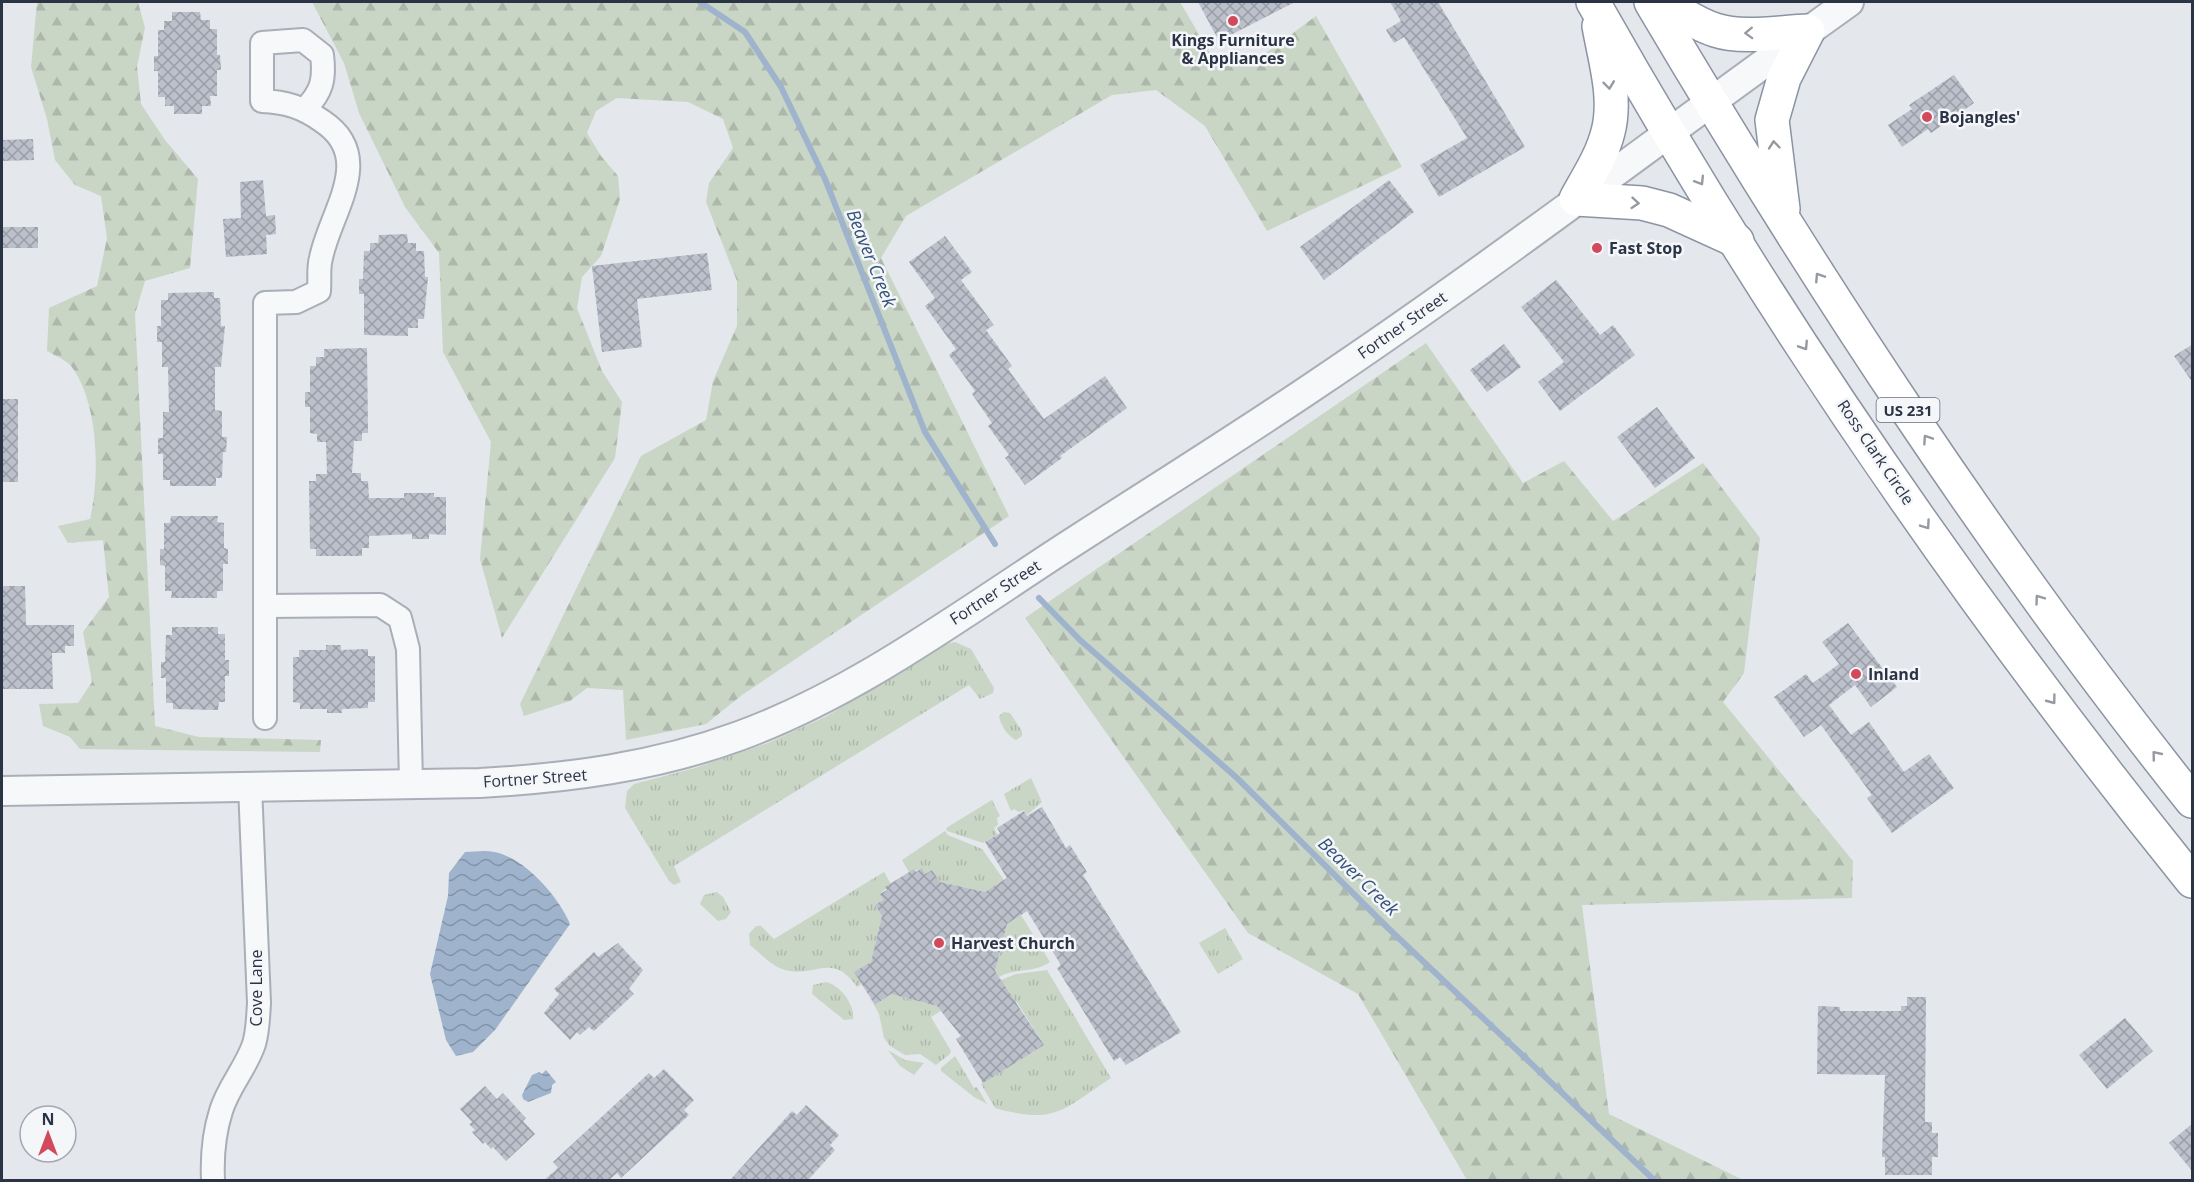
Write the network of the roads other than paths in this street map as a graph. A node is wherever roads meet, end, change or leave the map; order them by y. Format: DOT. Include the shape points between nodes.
graph roads {
  1 [pos="1651,2"];
  2 [pos="1662,2"];
  3 [pos="1849,2"];
  4 [pos="1594,4"];
  5 [pos="1808,31"];
  6 [pos="1710,102"];
  7 [pos="305,109"];
  8 [pos="1670,131"];
  9 [pos="1576,199"];
  10 [pos="1785,224"];
  11 [pos="1737,241"];
  12 [pos="265,606"];
  13 [pos="2065,634"];
  14 [pos="2026,664"];
  15 [pos="265,718"];
  16 [pos="411,784"];
  17 [pos="250,786"];
  18 [pos="2,791"];
  19 [pos="2193,801"];
  20 [pos="2193,881"];
  21 [pos="213,1180"];
  1 -- 6 [label="highway, US 231"];
  5 -- 2 [label="highway, one-way" via="1716,31"];
  3 -- 5 [label="street, Fortner Street"];
  4 -- 8 [label="highway, Ross Clark Circle / US 231"];
  4 -- 9 [label="highway, one-way" via="1611,110 1600,155"];
  5 -- 6 [label="street, Fortner Street"];
  10 -- 5 [label="highway, one-way" via="1773,120 1784,78"];
  6 -- 8 [label="street, Fortner Street"];
  6 -- 10 [label="highway, US 231"];
  7 -- 12 [label="street" via="338,131 350,165 345,195 320,260 319,291 296,302 265,303"];
  8 -- 9 [label="street, Fortner Street"];
  8 -- 11 [label="highway, Ross Clark Circle / US 231, one-way"];
  9 -- 11 [label="highway, one-way" via="1642,203 1669,210"];
  9 -- 16 [label="street, Fortner Street" via="1314,386 889,661 814,704 738,737 670,758 608,771 550,779"];
  13 -- 10 [label="highway, US 231, one-way" via="1958,485"];
  11 -- 14 [label="highway, Ross Clark Circle / US 231, one-way" via="1832,388"];
  12 -- 15 [label="street"];
  12 -- 16 [label="street" via="380,605 400,618 408,649"];
  13 -- 14 [label="highway"];
  19 -- 13 [label="highway, US 231, one-way"];
  14 -- 20 [label="highway, Ross Clark Circle / US 231, one-way"];
  16 -- 17 [label="street, Fortner Street"];
  17 -- 18 [label="street, Fortner Street"];
  17 -- 21 [label="street, Cove Lane" via="258,1028 254,1046 221,1112 212,1161"];
}
